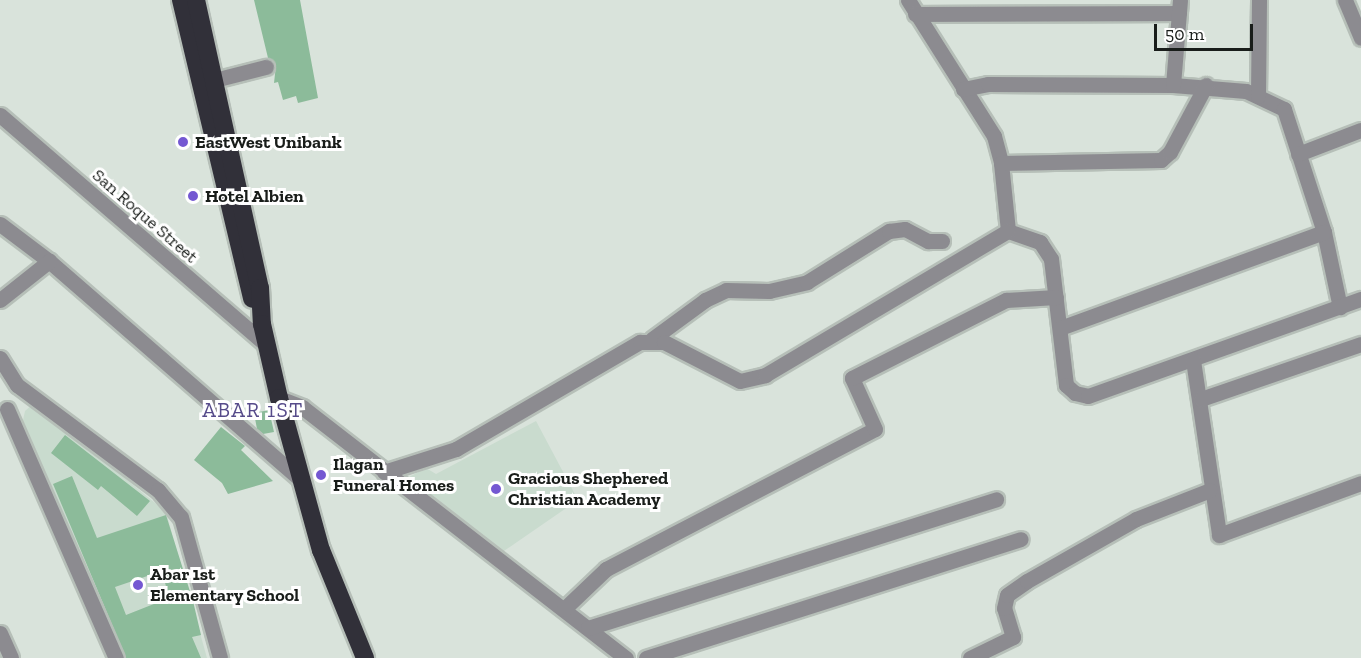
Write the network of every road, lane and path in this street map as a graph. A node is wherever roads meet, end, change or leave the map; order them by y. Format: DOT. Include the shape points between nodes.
graph roads {
  1 [pos="181,0"];
  2 [pos="195,0"];
  3 [pos="908,0"];
  4 [pos="1259,0"];
  5 [pos="1345,0"];
  6 [pos="1180,7"];
  7 [pos="915,14"];
  8 [pos="196,34"];
  9 [pos="1361,39"];
  10 [pos="266,67"];
  11 [pos="208,82"];
  12 [pos="1173,85"];
  13 [pos="1206,85"];
  14 [pos="963,89"];
  15 [pos="1258,96"];
  16 [pos="0,115"];
  17 [pos="1361,130"];
  18 [pos="1298,154"];
  19 [pos="1001,163"];
  20 [pos="0,225"];
  21 [pos="1008,231"];
  22 [pos="1324,232"];
  23 [pos="942,241"];
  24 [pos="49,261"];
  25 [pos="1056,297"];
  26 [pos="1361,299"];
  27 [pos="0,300"];
  28 [pos="1340,307"];
  29 [pos="1060,328"];
  30 [pos="652,339"];
  31 [pos="1361,344"];
  32 [pos="266,345"];
  33 [pos="0,358"];
  34 [pos="1193,360"];
  35 [pos="25,391"];
  36 [pos="279,398"];
  37 [pos="1201,399"];
  38 [pos="3,410"];
  39 [pos="384,472"];
  40 [pos="301,480"];
  41 [pos="1361,483"];
  42 [pos="1210,490"];
  43 [pos="996,499"];
  44 [pos="1022,539"];
  45 [pos="564,609"];
  46 [pos="588,628"];
  47 [pos="0,633"];
  48 [pos="11,658"];
  49 [pos="116,658"];
  50 [pos="220,658"];
  51 [pos="365,658"];
  52 [pos="626,658"];
  53 [pos="646,658"];
  54 [pos="970,658"];
  1 -- 8 [label="highway"];
  2 -- 8 [label="highway"];
  3 -- 7 [label="street"];
  4 -- 15 [label="street"];
  5 -- 9 [label="street"];
  6 -- 7 [label="street"];
  6 -- 12 [label="street"];
  7 -- 14 [label="street"];
  8 -- 11 [label="highway"];
  10 -- 11 [label="street"];
  11 -- 32 [label="highway" via="247,287"];
  12 -- 13 [label="street"];
  12 -- 14 [label="street" via="988,84"];
  13 -- 15 [label="street"];
  13 -- 19 [label="street" via="1170,152 1161,160"];
  14 -- 19 [label="street" via="994,136"];
  15 -- 18 [label="street" via="1284,109"];
  16 -- 32 [label="street, San Roque Street"];
  17 -- 18 [label="street"];
  18 -- 22 [label="street"];
  19 -- 21 [label="street"];
  20 -- 24 [label="street"];
  21 -- 25 [label="street" via="1040,242 1051,259"];
  21 -- 30 [label="street" via="750,380 724,375"];
  22 -- 28 [label="street"];
  22 -- 29 [label="street"];
  23 -- 30 [label="street" via="928,241 905,229 889,231 807,282 769,291 726,290 705,300"];
  24 -- 27 [label="street"];
  24 -- 40 [label="street"];
  25 -- 29 [label="street"];
  25 -- 45 [label="street" via="1006,300 852,378 875,429 606,569"];
  26 -- 28 [label="street"];
  28 -- 34 [label="street"];
  29 -- 34 [label="street" via="1066,385 1088,396"];
  30 -- 39 [label="street" via="619,352 456,449"];
  31 -- 37 [label="street"];
  32 -- 36 [label="highway"];
  33 -- 35 [label="street" via="11,380"];
  34 -- 37 [label="street"];
  35 -- 38 [label="street"];
  35 -- 50 [label="street" via="158,490 181,517"];
  36 -- 39 [label="street" via="302,407"];
  36 -- 40 [label="highway"];
  37 -- 42 [label="street"];
  38 -- 49 [label="street"];
  39 -- 45 [label="street"];
  40 -- 51 [label="highway" via="321,550"];
  41 -- 42 [label="street" via="1219,535"];
  42 -- 54 [label="street" via="1136,519 1027,580 1007,595 1004,608 1013,637"];
  43 -- 46 [label="street"];
  44 -- 53 [label="street"];
  45 -- 46 [label="street"];
  46 -- 52 [label="street"];
  47 -- 48 [label="street"];
}
